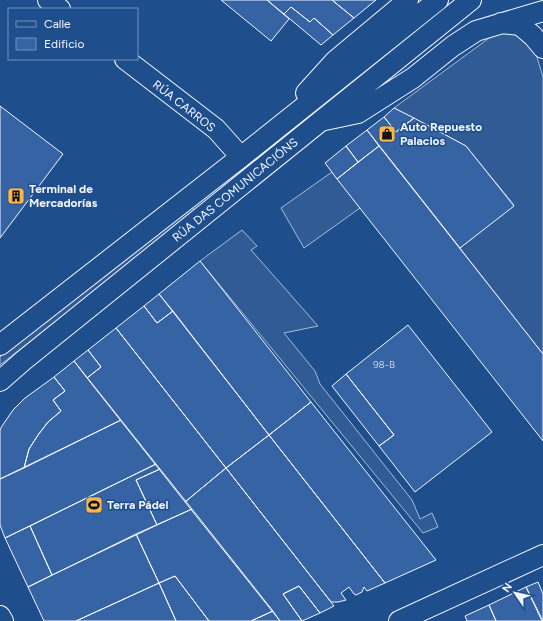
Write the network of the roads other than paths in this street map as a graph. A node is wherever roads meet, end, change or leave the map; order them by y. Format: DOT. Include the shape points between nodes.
graph roads {
  1 [pos="48,0"];
  2 [pos="408,0"];
  3 [pos="438,0"];
  4 [pos="471,0"];
  5 [pos="59,8"];
  6 [pos="543,11"];
  7 [pos="501,23"];
  8 [pos="543,48"];
  9 [pos="126,60"];
  10 [pos="290,118"];
  11 [pos="321,121"];
  12 [pos="240,157"];
  13 [pos="0,345"];
  14 [pos="0,381"];
  15 [pos="543,555"];
  16 [pos="0,616"];
  17 [pos="3,621"];
  18 [pos="399,621"];
  1 -- 5 [label="street"];
  2 -- 10 [label="street" via="335,61 308,90"];
  3 -- 10 [label="street, RÚA DAS COMUNICACIÓNS"];
  4 -- 11 [label="street, RÚA DAS COMUNICACIÓNS"];
  6 -- 7 [label="street"];
  7 -- 8 [label="street" via="520,25"];
  7 -- 11 [label="street" via="476,31 413,78 358,113"];
  9 -- 12 [label="street, RÚA CARROS" via="216,129"];
  10 -- 12 [label="street, RÚA DAS COMUNICACIÓNS"];
  11 -- 14 [label="street, RÚA DAS COMUNICACIÓNS"];
  12 -- 13 [label="street, RÚA DAS COMUNICACIÓNS"];
  15 -- 18 [label="street"];
  16 -- 17 [label="street"];
}
